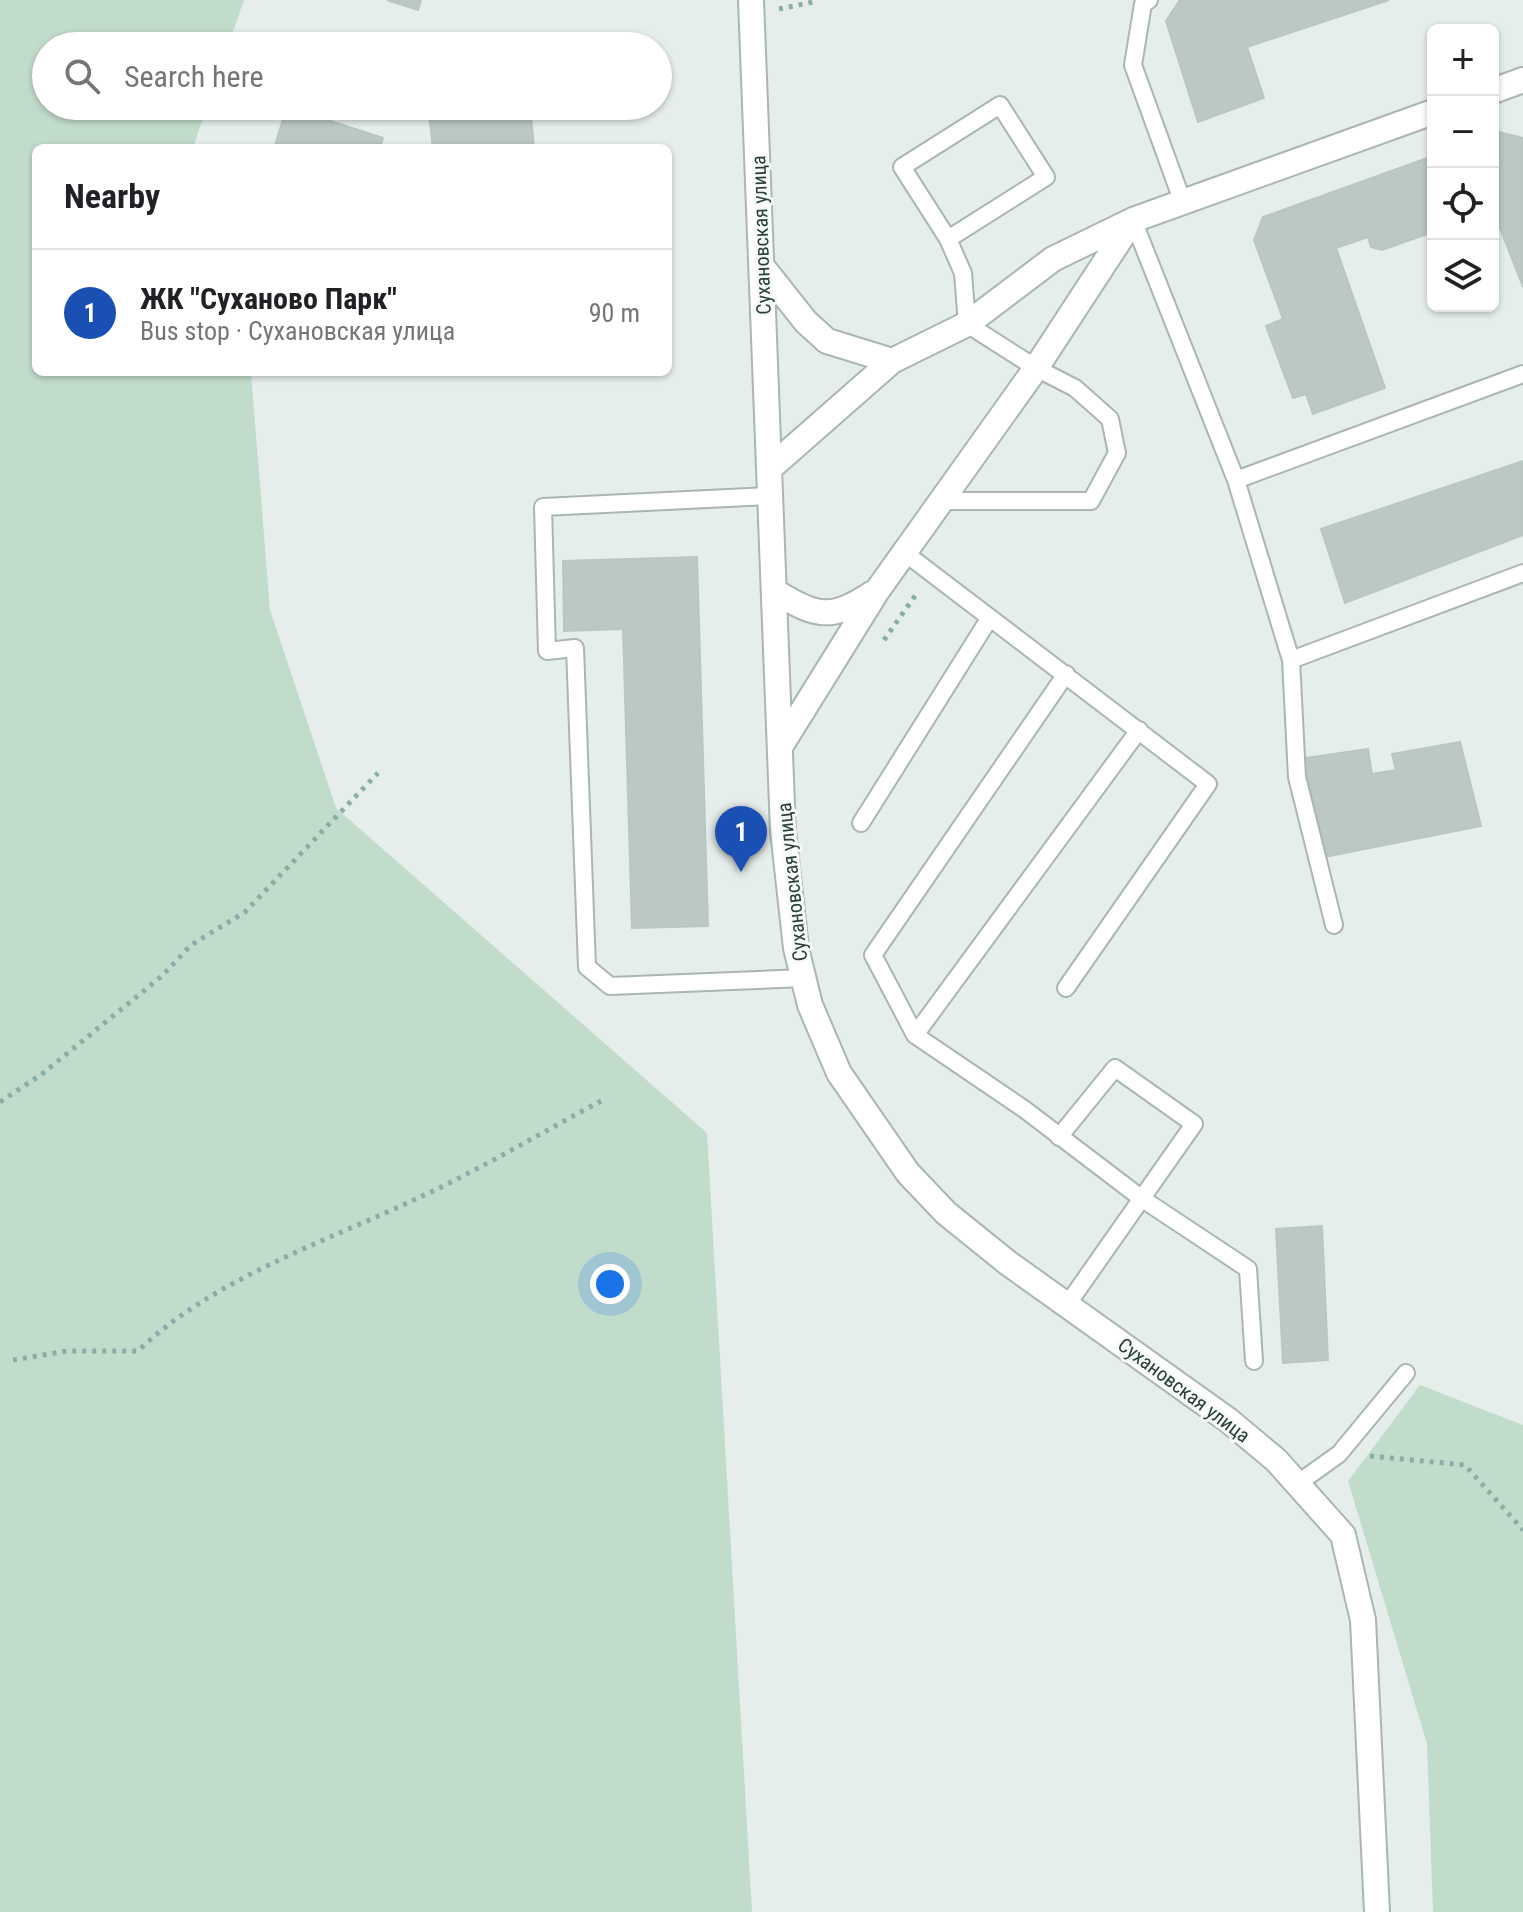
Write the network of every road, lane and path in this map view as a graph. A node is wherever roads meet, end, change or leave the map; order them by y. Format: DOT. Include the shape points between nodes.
graph roads {
  1 [pos="751,0"];
  2 [pos="1149,0"];
  3 [pos="1523,80"];
  4 [pos="1499,89"];
  5 [pos="1427,114"];
  6 [pos="1182,200"];
  7 [pos="1133,220"];
  8 [pos="948,239"];
  9 [pos="764,269"];
  10 [pos="967,324"];
  11 [pos="892,361"];
  12 [pos="1036,368"];
  13 [pos="1523,374"];
  14 [pos="769,469"];
  15 [pos="1236,480"];
  16 [pos="770,496"];
  17 [pos="944,501"];
  18 [pos="905,553"];
  19 [pos="1523,573"];
  20 [pos="931,574"];
  21 [pos="774,591"];
  22 [pos="877,591"];
  23 [pos="989,619"];
  24 [pos="876,651"];
  25 [pos="1291,660"];
  26 [pos="1066,674"];
  27 [pos="1139,730"];
  28 [pos="780,747"];
  29 [pos="378,773"];
  30 [pos="861,823"];
  31 [pos="1334,925"];
  32 [pos="804,978"];
  33 [pos="1066,988"];
  34 [pos="915,1035"];
  35 [pos="601,1101"];
  36 [pos="0,1102"];
  37 [pos="1059,1137"];
  38 [pos="1141,1198"];
  39 [pos="1067,1305"];
  40 [pos="13,1360"];
  41 [pos="1254,1361"];
  42 [pos="1406,1373"];
  43 [pos="1339,1454"];
  44 [pos="1297,1484"];
  45 [pos="1523,1530"];
  46 [pos="1377,1912"];
  1 -- 9 [label="street, Сухановская улица"];
  2 -- 6 [label="lane" via="1143,4 1133,65"];
  3 -- 4 [label="street"];
  5 -- 6 [label="street"];
  6 -- 7 [label="street"];
  7 -- 10 [label="street" via="1053,259"];
  7 -- 12 [label="street"];
  7 -- 15 [label="lane"];
  8 -- 8 [label="lane" via="902,167 1000,105 1046,177"];
  8 -- 10 [label="lane" via="963,273"];
  9 -- 11 [label="street" via="827,341"];
  9 -- 14 [label="street, Сухановская улица"];
  10 -- 11 [label="street"];
  10 -- 12 [label="lane"];
  11 -- 14 [label="street"];
  12 -- 17 [label="street"];
  12 -- 17 [label="lane" via="1075,388 1110,419 1117,453 1091,501"];
  13 -- 15 [label="lane"];
  14 -- 16 [label="street, Сухановская улица"];
  15 -- 25 [label="lane"];
  16 -- 21 [label="street, Сухановская улица"];
  16 -- 32 [label="lane" via="543,507 547,651 575,648 587,967 610,986"];
  17 -- 18 [label="street"];
  18 -- 20 [label="lane"];
  18 -- 22 [label="street"];
  19 -- 25 [label="lane"];
  20 -- 23 [label="lane"];
  20 -- 24 [label="path"];
  21 -- 22 [label="street" via="808,611 845,611"];
  21 -- 28 [label="street, Сухановская улица"];
  22 -- 28 [label="street"];
  23 -- 26 [label="lane"];
  23 -- 30 [label="lane"];
  25 -- 31 [label="lane" via="1297,777"];
  26 -- 27 [label="lane"];
  26 -- 34 [label="lane" via="873,955"];
  27 -- 33 [label="lane" via="1208,784"];
  27 -- 34 [label="lane"];
  28 -- 32 [label="street, Сухановская улица" via="783,831"];
  29 -- 36 [label="path" via="245,912 191,945 162,976"];
  32 -- 39 [label="street, Сухановская улица" via="839,1073 908,1173 946,1213"];
  34 -- 37 [label="lane"];
  35 -- 40 [label="path" via="420,1198 270,1264 163,1326 138,1351 67,1351"];
  37 -- 38 [label="lane"];
  37 -- 38 [label="lane" via="1115,1068 1194,1124"];
  38 -- 39 [label="lane"];
  38 -- 41 [label="lane" via="1248,1269"];
  39 -- 44 [label="street, Сухановская улица" via="1228,1420"];
  42 -- 43 [label="lane"];
  43 -- 44 [label="lane"];
  43 -- 45 [label="path" via="1465,1465"];
  44 -- 46 [label="street, Сухановская улица" via="1343,1535 1363,1620"];
}
